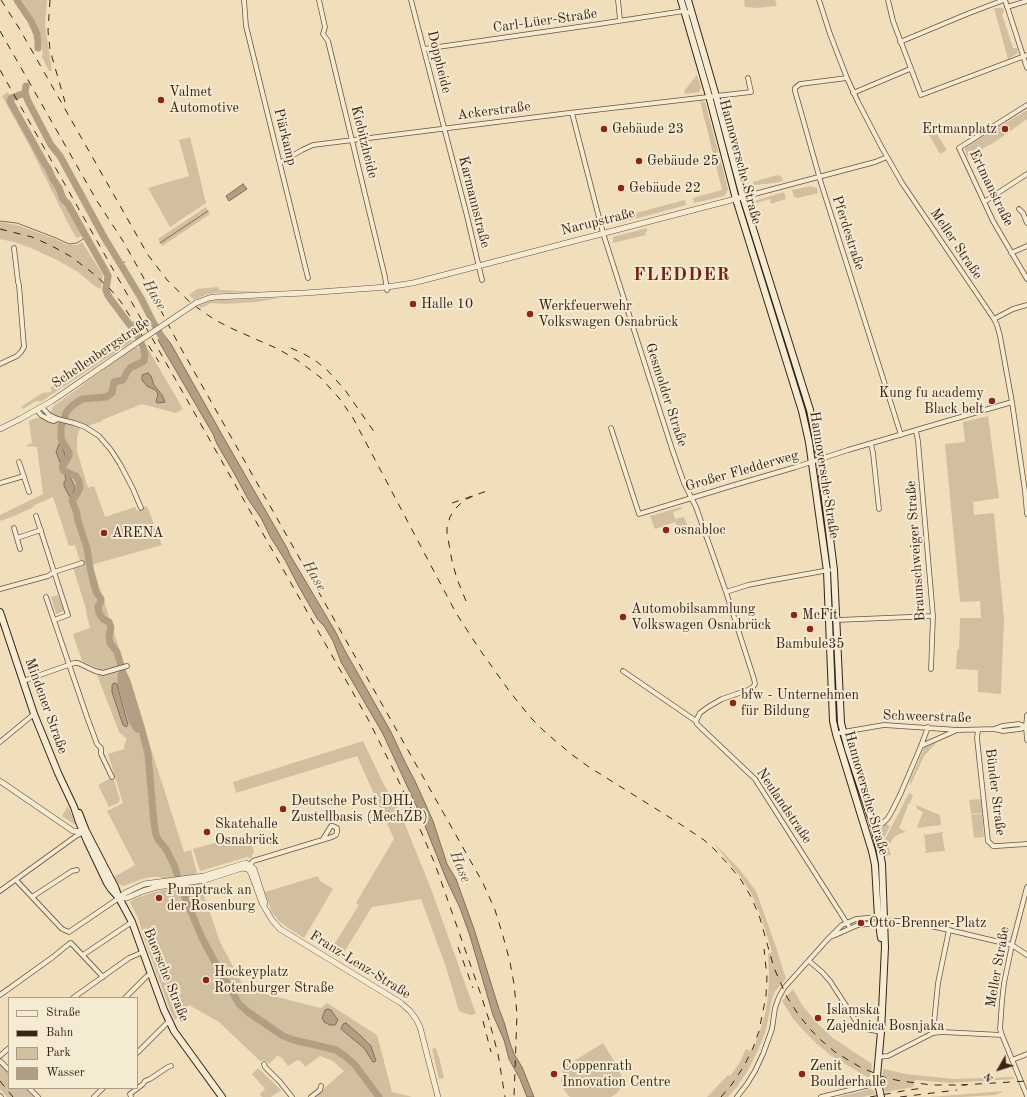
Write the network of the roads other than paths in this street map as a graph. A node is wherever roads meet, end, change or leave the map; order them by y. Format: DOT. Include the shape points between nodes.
graph roads {
  1 [pos="244,0"];
  2 [pos="319,0"];
  3 [pos="411,0"];
  4 [pos="618,0"];
  5 [pos="681,0"];
  6 [pos="688,0"];
  7 [pos="819,0"];
  8 [pos="888,0"];
  9 [pos="1004,0"];
  10 [pos="1027,1"];
  11 [pos="1007,7"];
  12 [pos="684,11"];
  13 [pos="692,14"];
  14 [pos="620,20"];
  15 [pos="900,42"];
  16 [pos="424,49"];
  17 [pos="1025,56"];
  18 [pos="1027,68"];
  19 [pos="910,69"];
  20 [pos="748,78"];
  21 [pos="847,78"];
  22 [pos="853,92"];
  23 [pos="712,96"];
  24 [pos="1027,105"];
  25 [pos="572,113"];
  26 [pos="445,129"];
  27 [pos="352,140"];
  28 [pos="887,157"];
  29 [pos="280,164"];
  30 [pos="1027,174"];
  31 [pos="819,176"];
  32 [pos="743,197"];
  33 [pos="736,199"];
  34 [pos="984,202"];
  35 [pos="1019,209"];
  36 [pos="1027,223"];
  37 [pos="603,233"];
  38 [pos="1027,246"];
  39 [pos="14,248"];
  40 [pos="1011,253"];
  41 [pos="479,266"];
  42 [pos="308,278"];
  43 [pos="1027,279"];
  44 [pos="482,280"];
  45 [pos="387,289"];
  46 [pos="312,293"];
  47 [pos="1027,305"];
  48 [pos="994,319"];
  49 [pos="0,364"];
  50 [pos="1012,402"];
  51 [pos="40,408"];
  52 [pos="611,428"];
  53 [pos="0,429"];
  54 [pos="916,431"];
  55 [pos="901,435"];
  56 [pos="871,444"];
  57 [pos="820,459"];
  58 [pos="19,462"];
  59 [pos="813,462"];
  60 [pos="24,476"];
  61 [pos="0,484"];
  62 [pos="1026,490"];
  63 [pos="28,492"];
  64 [pos="691,498"];
  65 [pos="141,508"];
  66 [pos="879,509"];
  67 [pos="1027,514"];
  68 [pos="36,516"];
  69 [pos="14,528"];
  70 [pos="41,530"];
  71 [pos="17,538"];
  72 [pos="20,549"];
  73 [pos="82,563"];
  74 [pos="834,570"];
  75 [pos="827,571"];
  76 [pos="54,572"];
  77 [pos="0,589"];
  78 [pos="726,592"];
  79 [pos="46,597"];
  80 [pos="0,612"];
  81 [pos="933,616"];
  82 [pos="828,618"];
  83 [pos="54,620"];
  84 [pos="837,620"];
  85 [pos="69,664"];
  86 [pos="127,666"];
  87 [pos="931,669"];
  88 [pos="623,672"];
  89 [pos="23,681"];
  90 [pos="34,714"];
  91 [pos="1027,715"];
  92 [pos="696,721"];
  93 [pos="928,727"];
  94 [pos="1027,727"];
  95 [pos="958,730"];
  96 [pos="978,730"];
  97 [pos="843,732"];
  98 [pos="836,734"];
  99 [pos="1027,740"];
  100 [pos="0,742"];
  101 [pos="921,746"];
  102 [pos="112,777"];
  103 [pos="0,781"];
  104 [pos="874,827"];
  105 [pos="85,832"];
  106 [pos="323,839"];
  107 [pos="1027,844"];
  108 [pos="249,867"];
  109 [pos="77,870"];
  110 [pos="16,880"];
  111 [pos="1027,887"];
  112 [pos="0,891"];
  113 [pos="32,897"];
  114 [pos="119,898"];
  115 [pos="266,911"];
  116 [pos="880,920"];
  117 [pos="132,922"];
  118 [pos="847,923"];
  119 [pos="850,928"];
  120 [pos="949,930"];
  121 [pos="827,940"];
  122 [pos="1012,945"];
  123 [pos="143,952"];
  124 [pos="83,955"];
  125 [pos="1027,955"];
  126 [pos="809,961"];
  127 [pos="150,974"];
  128 [pos="102,977"];
  129 [pos="0,995"];
  130 [pos="74,997"];
  131 [pos="126,997"];
  132 [pos="169,1021"];
  133 [pos="881,1032"];
  134 [pos="932,1033"];
  135 [pos="1002,1035"];
  136 [pos="8,1049"];
  137 [pos="138,1053"];
  138 [pos="1027,1054"];
  139 [pos="0,1056"];
  140 [pos="878,1057"];
  141 [pos="1012,1060"];
  142 [pos="0,1061"];
  143 [pos="264,1064"];
  144 [pos="171,1066"];
  145 [pos="8,1069"];
  146 [pos="878,1083"];
  147 [pos="321,1086"];
  148 [pos="138,1088"];
  149 [pos="32,1089"];
  150 [pos="102,1089"];
  151 [pos="136,1089"];
  152 [pos="1027,1096"];
  153 [pos="38,1097"];
  154 [pos="94,1097"];
  155 [pos="130,1097"];
  156 [pos="222,1097"];
  157 [pos="292,1097"];
  158 [pos="312,1097"];
  159 [pos="438,1097"];
  160 [pos="737,1097"];
  161 [pos="821,1097"];
  162 [pos="882,1097"];
  1 -- 29 [label="street, Piärkamp" via="246,26"];
  2 -- 27 [label="street, Kiebitzheide" via="325,27 323,34 328,42"];
  3 -- 16 [label="street, Doppheide"];
  4 -- 14 [label="street"];
  5 -- 12 [label="main road, Hannoversche Straße"];
  6 -- 13 [label="main road, Hannoversche Straße"];
  7 -- 21 [label="street, Meller Straße"];
  8 -- 15 [label="street"];
  9 -- 11 [label="street"];
  9 -- 15 [label="street"];
  10 -- 11 [label="street"];
  11 -- 17 [label="street"];
  12 -- 13 [label="street, Carl-Lüer-Straße"];
  12 -- 14 [label="street, Carl-Lüer-Straße"];
  12 -- 23 [label="main road, Hannoversche Straße"];
  13 -- 23 [label="main road, Hannoversche Straße"];
  14 -- 16 [label="street, Carl-Lüer-Straße"];
  15 -- 19 [label="street"];
  16 -- 26 [label="street, Doppheide"];
  17 -- 18 [label="street"];
  17 -- 19 [label="street" via="921,95"];
  19 -- 22 [label="street"];
  20 -- 23 [label="street, Hannoversche Straße" via="751,92"];
  21 -- 22 [label="street, Meller Straße"];
  21 -- 31 [label="street, Pferdestraße" via="800,84 795,88"];
  22 -- 28 [label="street, Meller Straße"];
  23 -- 25 [label="street, Ackerstraße"];
  23 -- 32 [label="main road, Hannoversche Straße"];
  23 -- 33 [label="main road, Hannoversche Straße"];
  24 -- 34 [label="street, Ertmanstraße" via="959,148"];
  25 -- 26 [label="street, Ackerstraße"];
  25 -- 37 [label="street, Gesmolder Straße"];
  26 -- 27 [label="street, Ackerstraße"];
  26 -- 41 [label="street, Karmannstraße"];
  27 -- 29 [label="street, Ackerstraße" via="308,146"];
  27 -- 45 [label="street, Kiebitzheide"];
  28 -- 31 [label="street, Narupstraße"];
  28 -- 48 [label="street, Meller Straße"];
  29 -- 42 [label="street, Piärkamp"];
  30 -- 34 [label="street"];
  31 -- 32 [label="street, Narupstraße"];
  31 -- 55 [label="street, Pferdestraße"];
  32 -- 33 [label="street, Narupstraße"];
  32 -- 57 [label="main road, Hannoversche Straße" via="810,410"];
  33 -- 37 [label="street, Narupstraße"];
  33 -- 59 [label="main road, Hannoversche Straße" via="802,412"];
  34 -- 40 [label="street, Ertmanstraße"];
  35 -- 36 [label="street"];
  37 -- 41 [label="street, Narupstraße"];
  37 -- 64 [label="street, Gesmolder Straße" via="674,456"];
  38 -- 40 [label="street"];
  39 -- 49 [label="street" via="24,347 17,356"];
  40 -- 43 [label="street, Ertmanstraße"];
  41 -- 44 [label="street, Karmannstraße"];
  41 -- 45 [label="street, Narupstraße"];
  45 -- 46 [label="street, Narupstraße"];
  46 -- 51 [label="street, Schellenbergstraße, bridge" via="215,297 196,303"];
  47 -- 48 [label="street"];
  48 -- 50 [label="street, Meller Straße" via="1000,336"];
  50 -- 54 [label="street, Großer Fledderweg"];
  50 -- 62 [label="street, Meller Straße"];
  51 -- 53 [label="street, Schellenbergstraße"];
  51 -- 65 [label="street" via="41,415 52,421 58,419 82,426 99,436 124,471"];
  52 -- 64 [label="street, Großer Fledderweg" via="639,514"];
  54 -- 55 [label="street, Großer Fledderweg"];
  54 -- 81 [label="street, Braunschweiger Straße"];
  55 -- 56 [label="street, Großer Fledderweg"];
  56 -- 57 [label="street, Großer Fledderweg"];
  56 -- 66 [label="street"];
  57 -- 59 [label="street, Großer Fledderweg"];
  57 -- 74 [label="main road, Hannoversche Straße"];
  58 -- 60 [label="street"];
  59 -- 64 [label="street, Großer Fledderweg"];
  59 -- 75 [label="main road, Hannoversche Straße"];
  60 -- 61 [label="street"];
  60 -- 63 [label="street"];
  62 -- 67 [label="street, Meller Straße"];
  64 -- 78 [label="street, Gesmolder Straße"];
  68 -- 70 [label="street"];
  69 -- 71 [label="street"];
  70 -- 71 [label="street"];
  70 -- 76 [label="street"];
  71 -- 72 [label="street"];
  73 -- 76 [label="street"];
  74 -- 75 [label="street"];
  74 -- 84 [label="main road, Hannoversche Straße"];
  75 -- 78 [label="street" via="748,585"];
  75 -- 82 [label="main road, Hannoversche Straße"];
  76 -- 77 [label="street" via="48,576"];
  76 -- 83 [label="street" via="68,615"];
  78 -- 92 [label="street, Gesmolder Straße" via="755,684 748,690 708,707 700,713"];
  79 -- 83 [label="street"];
  80 -- 89 [label="main road, Mindener Straße"];
  81 -- 84 [label="street"];
  81 -- 87 [label="street, Braunschweiger Straße"];
  82 -- 84 [label="street"];
  82 -- 98 [label="main road, Hannoversche Straße" via="833,721"];
  83 -- 85 [label="street"];
  84 -- 97 [label="main road, Hannoversche Straße"];
  85 -- 86 [label="street" via="78,663 99,673"];
  85 -- 89 [label="street"];
  85 -- 102 [label="street" via="97,744"];
  88 -- 92 [label="street, Neulandstraße"];
  89 -- 90 [label="main road, Mindener Straße"];
  90 -- 100 [label="street"];
  90 -- 105 [label="main road, Mindener Straße" via="58,773 74,807 79,812"];
  91 -- 94 [label="street"];
  92 -- 118 [label="street, Neulandstraße" via="756,779"];
  93 -- 95 [label="street, Schweerstraße"];
  93 -- 97 [label="street, Schweerstraße" via="884,725"];
  93 -- 101 [label="street"];
  94 -- 96 [label="street, Schweerstraße" via="1002,731"];
  94 -- 99 [label="street"];
  95 -- 96 [label="street, Schweerstraße"];
  95 -- 101 [label="street"];
  96 -- 107 [label="street, Bünder Straße" via="988,841 993,846"];
  97 -- 98 [label="street, Schweerstraße"];
  97 -- 104 [label="main road, Hannoversche Straße"];
  98 -- 116 [label="main road, Hannoversche Straße" via="872,850"];
  101 -- 104 [label="street" via="888,818"];
  103 -- 105 [label="street" via="73,831"];
  104 -- 116 [label="main road, Hannoversche Straße" via="882,864"];
  105 -- 110 [label="street"];
  105 -- 114 [label="main road, Mindener Straße"];
  106 -- 108 [label="street" via="253,861"];
  108 -- 114 [label="street" via="212,878 173,883 128,898"];
  108 -- 115 [label="street, Franz-Lenz-Straße"];
  108 -- 115 [label="street, Franz-Lenz-Straße" via="254,869"];
  109 -- 113 [label="street"];
  110 -- 112 [label="street"];
  110 -- 113 [label="street"];
  111 -- 122 [label="street, Meller Straße"];
  113 -- 114 [label="street" via="62,929 69,932"];
  114 -- 117 [label="main road, Buersche Straße"];
  115 -- 159 [label="street, Franz-Lenz-Straße" via="275,925 286,934 406,1007 420,1027"];
  116 -- 118 [label="street" via="856,919"];
  116 -- 119 [label="street"];
  116 -- 120 [label="street" via="907,921"];
  116 -- 133 [label="main road" via="885,931"];
  117 -- 123 [label="main road, Buersche Straße"];
  117 -- 124 [label="street"];
  118 -- 119 [label="street, Neulandstraße"];
  118 -- 121 [label="street"];
  119 -- 121 [label="street"];
  120 -- 122 [label="street"];
  120 -- 134 [label="street" via="938,983"];
  121 -- 126 [label="street"];
  122 -- 125 [label="street"];
  122 -- 135 [label="street, Meller Straße" via="1004,983 1000,1029"];
  123 -- 127 [label="main road, Buersche Straße"];
  123 -- 128 [label="street" via="129,958"];
  124 -- 128 [label="street"];
  124 -- 129 [label="street" via="70,943"];
  126 -- 133 [label="street" via="830,981 856,1021 866,1029"];
  126 -- 160 [label="street" via="779,997 763,1054"];
  127 -- 131 [label="street"];
  127 -- 132 [label="main road, Buersche Straße"];
  128 -- 130 [label="street"];
  132 -- 137 [label="street"];
  132 -- 156 [label="main road, Buersche Straße"];
  133 -- 140 [label="main road"];
  134 -- 135 [label="street"];
  134 -- 140 [label="street" via="888,1056"];
  135 -- 141 [label="street, Meller Straße"];
  136 -- 139 [label="street"];
  138 -- 141 [label="street"];
  140 -- 146 [label="main road"];
  141 -- 152 [label="street, Meller Straße"];
  142 -- 145 [label="street"];
  143 -- 157 [label="street"];
  144 -- 148 [label="street"];
  146 -- 161 [label="street"];
  146 -- 162 [label="main road"];
  147 -- 158 [label="street"];
  149 -- 153 [label="street"];
  150 -- 154 [label="street"];
  151 -- 155 [label="street"];
}
